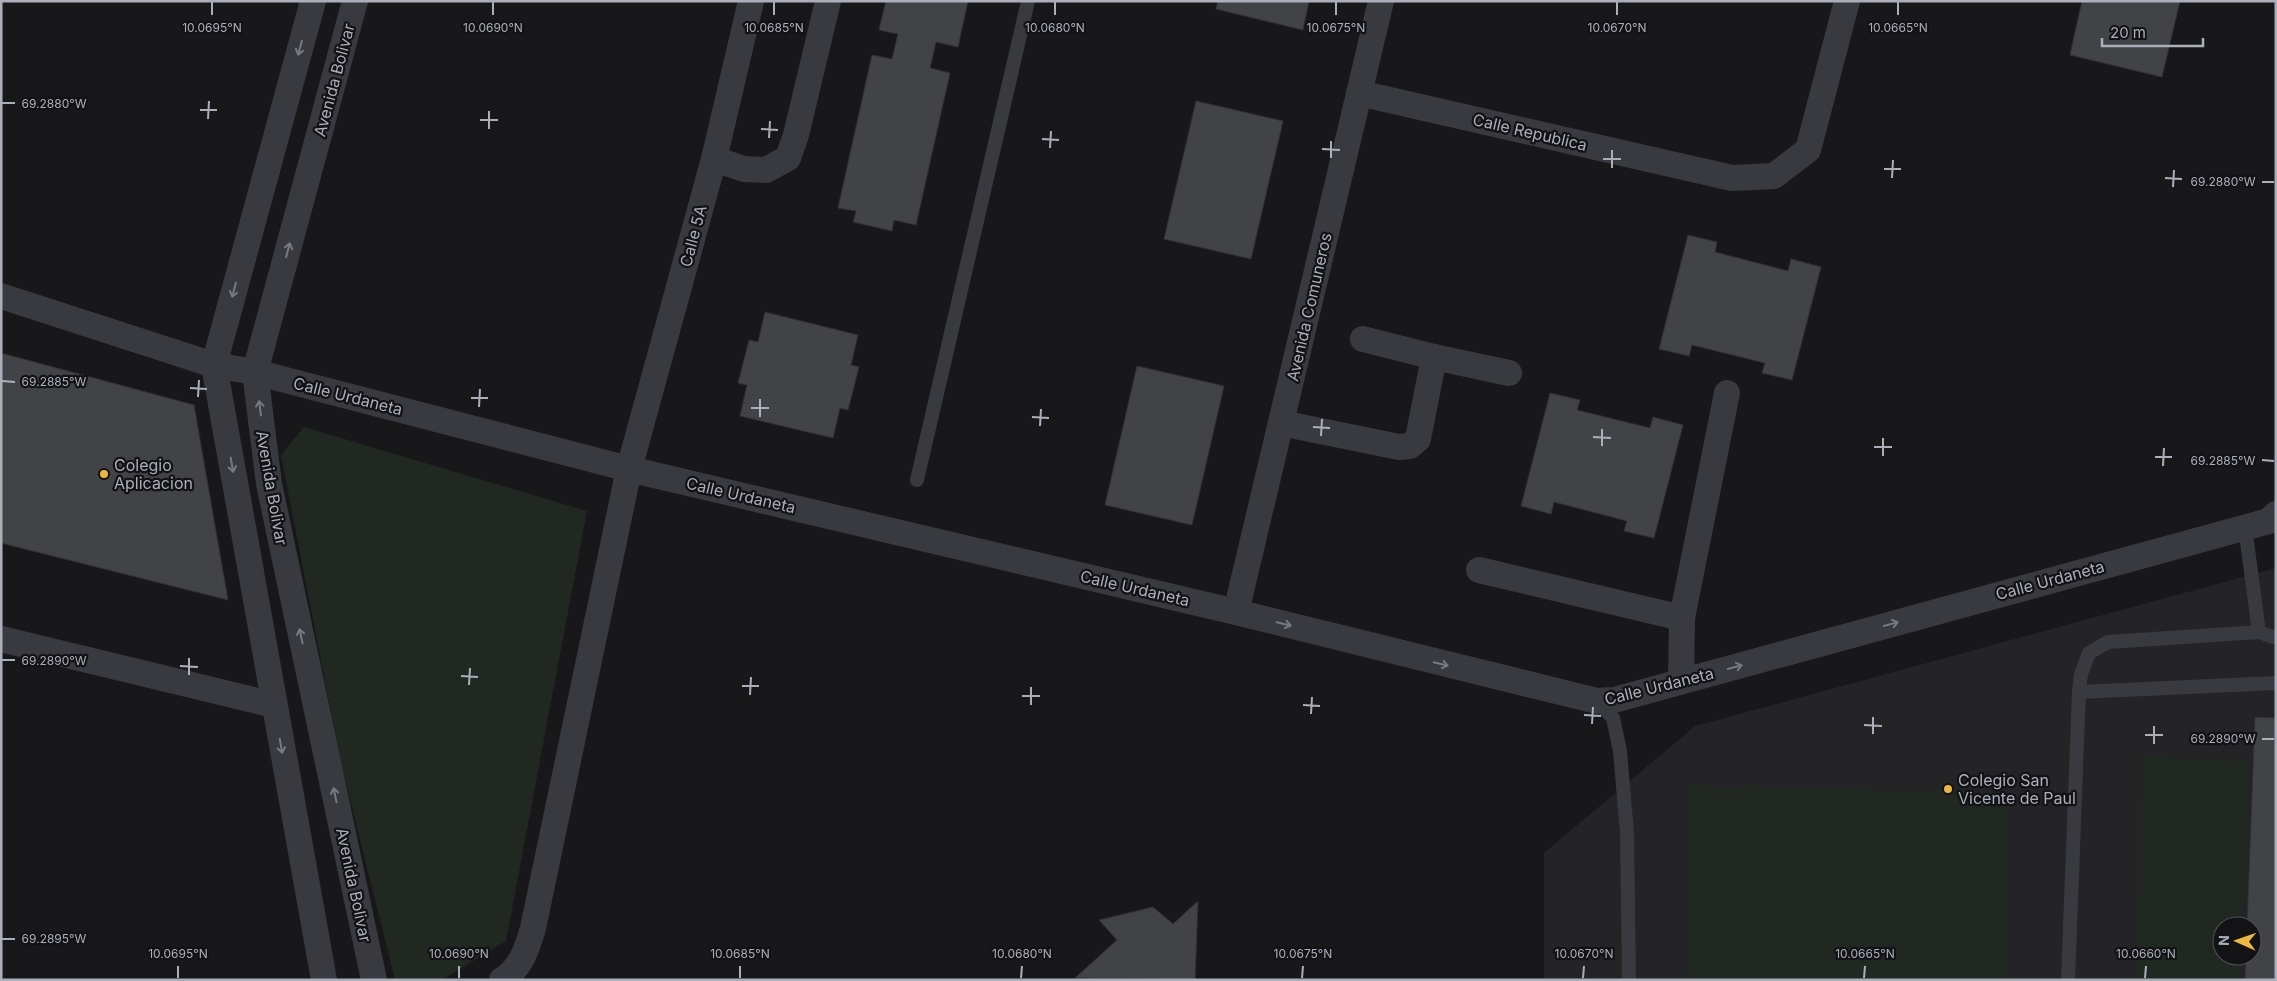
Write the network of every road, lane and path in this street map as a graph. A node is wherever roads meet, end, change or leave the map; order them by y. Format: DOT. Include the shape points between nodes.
graph roads {
  1 [pos="313,1"];
  2 [pos="355,1"];
  3 [pos="752,1"];
  4 [pos="828,1"];
  5 [pos="1028,1"];
  6 [pos="1381,1"];
  7 [pos="1847,1"];
  8 [pos="1360,94"];
  9 [pos="714,159"];
  10 [pos="1,296"];
  11 [pos="1363,339"];
  12 [pos="1434,357"];
  13 [pos="214,365"];
  14 [pos="255,372"];
  15 [pos="1509,373"];
  16 [pos="1727,393"];
  17 [pos="1281,423"];
  18 [pos="629,469"];
  19 [pos="916,480"];
  20 [pos="2263,520"];
  21 [pos="1480,570"];
  22 [pos="1236,612"];
  23 [pos="1682,618"];
  24 [pos="2259,632"];
  25 [pos="2276,638"];
  26 [pos="1,640"];
  27 [pos="1681,681"];
  28 [pos="2276,683"];
  29 [pos="2080,692"];
  30 [pos="1597,701"];
  31 [pos="274,705"];
  32 [pos="506,979"];
  33 [pos="324,980"];
  34 [pos="374,980"];
  35 [pos="1629,980"];
  36 [pos="2068,980"];
  1 -- 13 [label="street, one-way"];
  14 -- 2 [label="street, Avenida Bolivar, one-way"];
  3 -- 9 [label="street, Calle 5A"];
  4 -- 9 [label="street" via="788,158 766,170 744,169"];
  5 -- 19 [label="lane"];
  6 -- 8 [label="street, Avenida Comuneros"];
  7 -- 8 [label="street, Calle Republica" via="1808,150 1774,176 1732,178"];
  8 -- 17 [label="street, Avenida Comuneros"];
  9 -- 18 [label="street, Calle 5A"];
  10 -- 13 [label="street, Calle Urdaneta"];
  11 -- 12 [label="street"];
  12 -- 15 [label="street"];
  12 -- 17 [label="street" via="1418,439 1410,446 1399,447"];
  13 -- 14 [label="street, Calle Urdaneta"];
  13 -- 31 [label="street, one-way"];
  14 -- 18 [label="street, Calle Urdaneta"];
  34 -- 14 [label="street, Avenida Bolivar, one-way" via="269,484"];
  16 -- 23 [label="street"];
  17 -- 22 [label="street, Avenida Comuneros"];
  18 -- 22 [label="street, Calle Urdaneta"];
  18 -- 32 [label="street, Calle 5A" via="533,928 526,954"];
  20 -- 24 [label="lane"];
  27 -- 20 [label="street, Calle Urdaneta, one-way"];
  21 -- 23 [label="street"];
  22 -- 30 [label="street, Calle Urdaneta, one-way"];
  23 -- 27 [label="street"];
  24 -- 25 [label="lane"];
  24 -- 29 [label="lane" via="2108,642 2089,653 2081,674"];
  26 -- 31 [label="street"];
  27 -- 30 [label="street, Calle Urdaneta" via="1614,700"];
  28 -- 29 [label="lane"];
  29 -- 36 [label="lane"];
  30 -- 35 [label="lane" via="1612,718 1620,751 1626,833"];
  31 -- 33 [label="street, one-way"];
}
